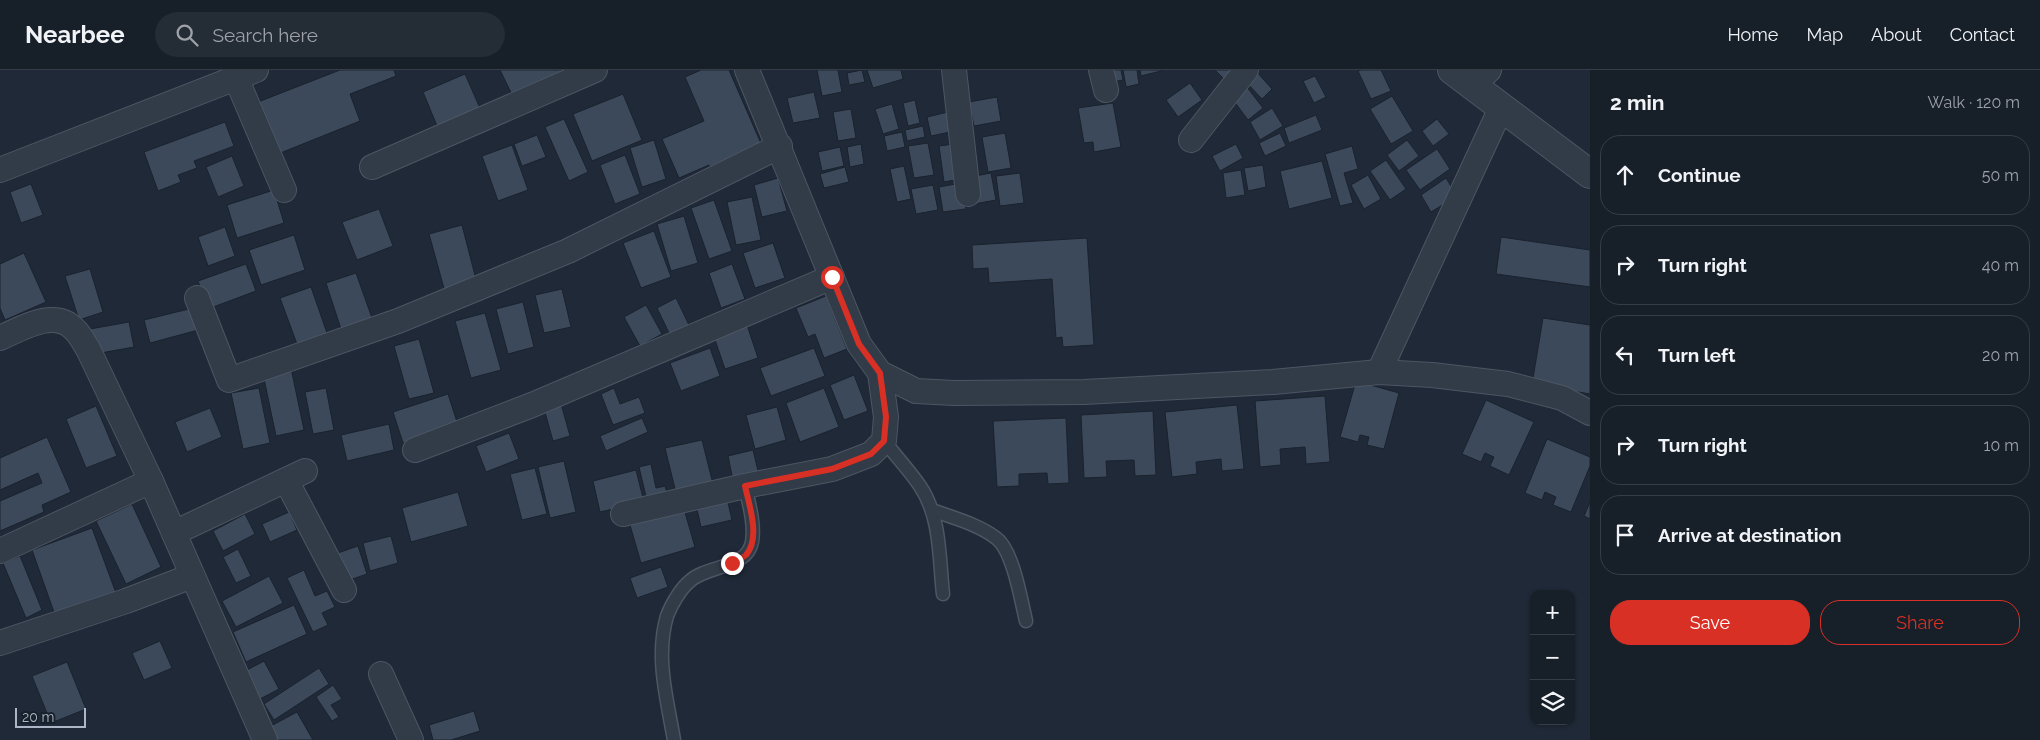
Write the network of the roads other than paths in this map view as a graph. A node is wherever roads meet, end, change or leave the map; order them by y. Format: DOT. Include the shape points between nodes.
graph roads {
  1 [pos="595,70"];
  2 [pos="747,70"];
  3 [pos="954,70"];
  4 [pos="1246,70"];
  5 [pos="246,74"];
  6 [pos="1471,75"];
  7 [pos="1501,108"];
  8 [pos="1191,140"];
  9 [pos="780,146"];
  10 [pos="372,166"];
  11 [pos="0,170"];
  12 [pos="1590,174"];
  13 [pos="284,190"];
  14 [pos="968,194"];
  15 [pos="832,277"];
  16 [pos="197,298"];
  17 [pos="0,338"];
  18 [pos="1379,372"];
  19 [pos="880,373"];
  20 [pos="1590,413"];
  21 [pos="884,441"];
  22 [pos="415,450"];
  23 [pos="151,481"];
  24 [pos="745,486"];
  25 [pos="932,510"];
  26 [pos="623,514"];
  27 [pos="174,533"];
  28 [pos="0,550"];
  29 [pos="192,576"];
  30 [pos="344,590"];
  31 [pos="943,594"];
  32 [pos="1026,621"];
  33 [pos="0,643"];
  34 [pos="381,674"];
  35 [pos="265,740"];
  36 [pos="411,740"];
  37 [pos="674,740"];
  1 -- 10 [label="street"];
  2 -- 9 [label="street"];
  3 -- 14 [label="street"];
  4 -- 8 [label="street"];
  5 -- 11 [label="street"];
  5 -- 13 [label="street"];
  6 -- 7 [label="street"];
  7 -- 12 [label="street"];
  7 -- 18 [label="street"];
  9 -- 15 [label="street"];
  9 -- 16 [label="street" via="568,251 398,321 229,380"];
  15 -- 19 [label="street" via="859,344"];
  15 -- 22 [label="street" via="532,405"];
  17 -- 23 [label="street" via="38,321 62,321 74,329 88,349"];
  18 -- 19 [label="street" via="1273,382 1094,392 954,393 916,391"];
  18 -- 20 [label="street" via="1508,384 1562,398"];
  19 -- 21 [label="street" via="886,417"];
  21 -- 24 [label="street" via="871,454 832,469"];
  21 -- 25 [label="lane" via="920,487"];
  23 -- 27 [label="street"];
  23 -- 28 [label="street"];
  24 -- 26 [label="street"];
  24 -- 37 [label="lane" via="753,526 752,543 746,555 690,581 668,614 662,641 662,669"];
  25 -- 31 [label="lane"];
  25 -- 32 [label="lane" via="998,539 1007,552"];
  27 -- 29 [label="street"];
  27 -- 30 [label="street" via="296,475"];
  29 -- 33 [label="street"];
  29 -- 35 [label="street"];
  34 -- 36 [label="street"];
}
